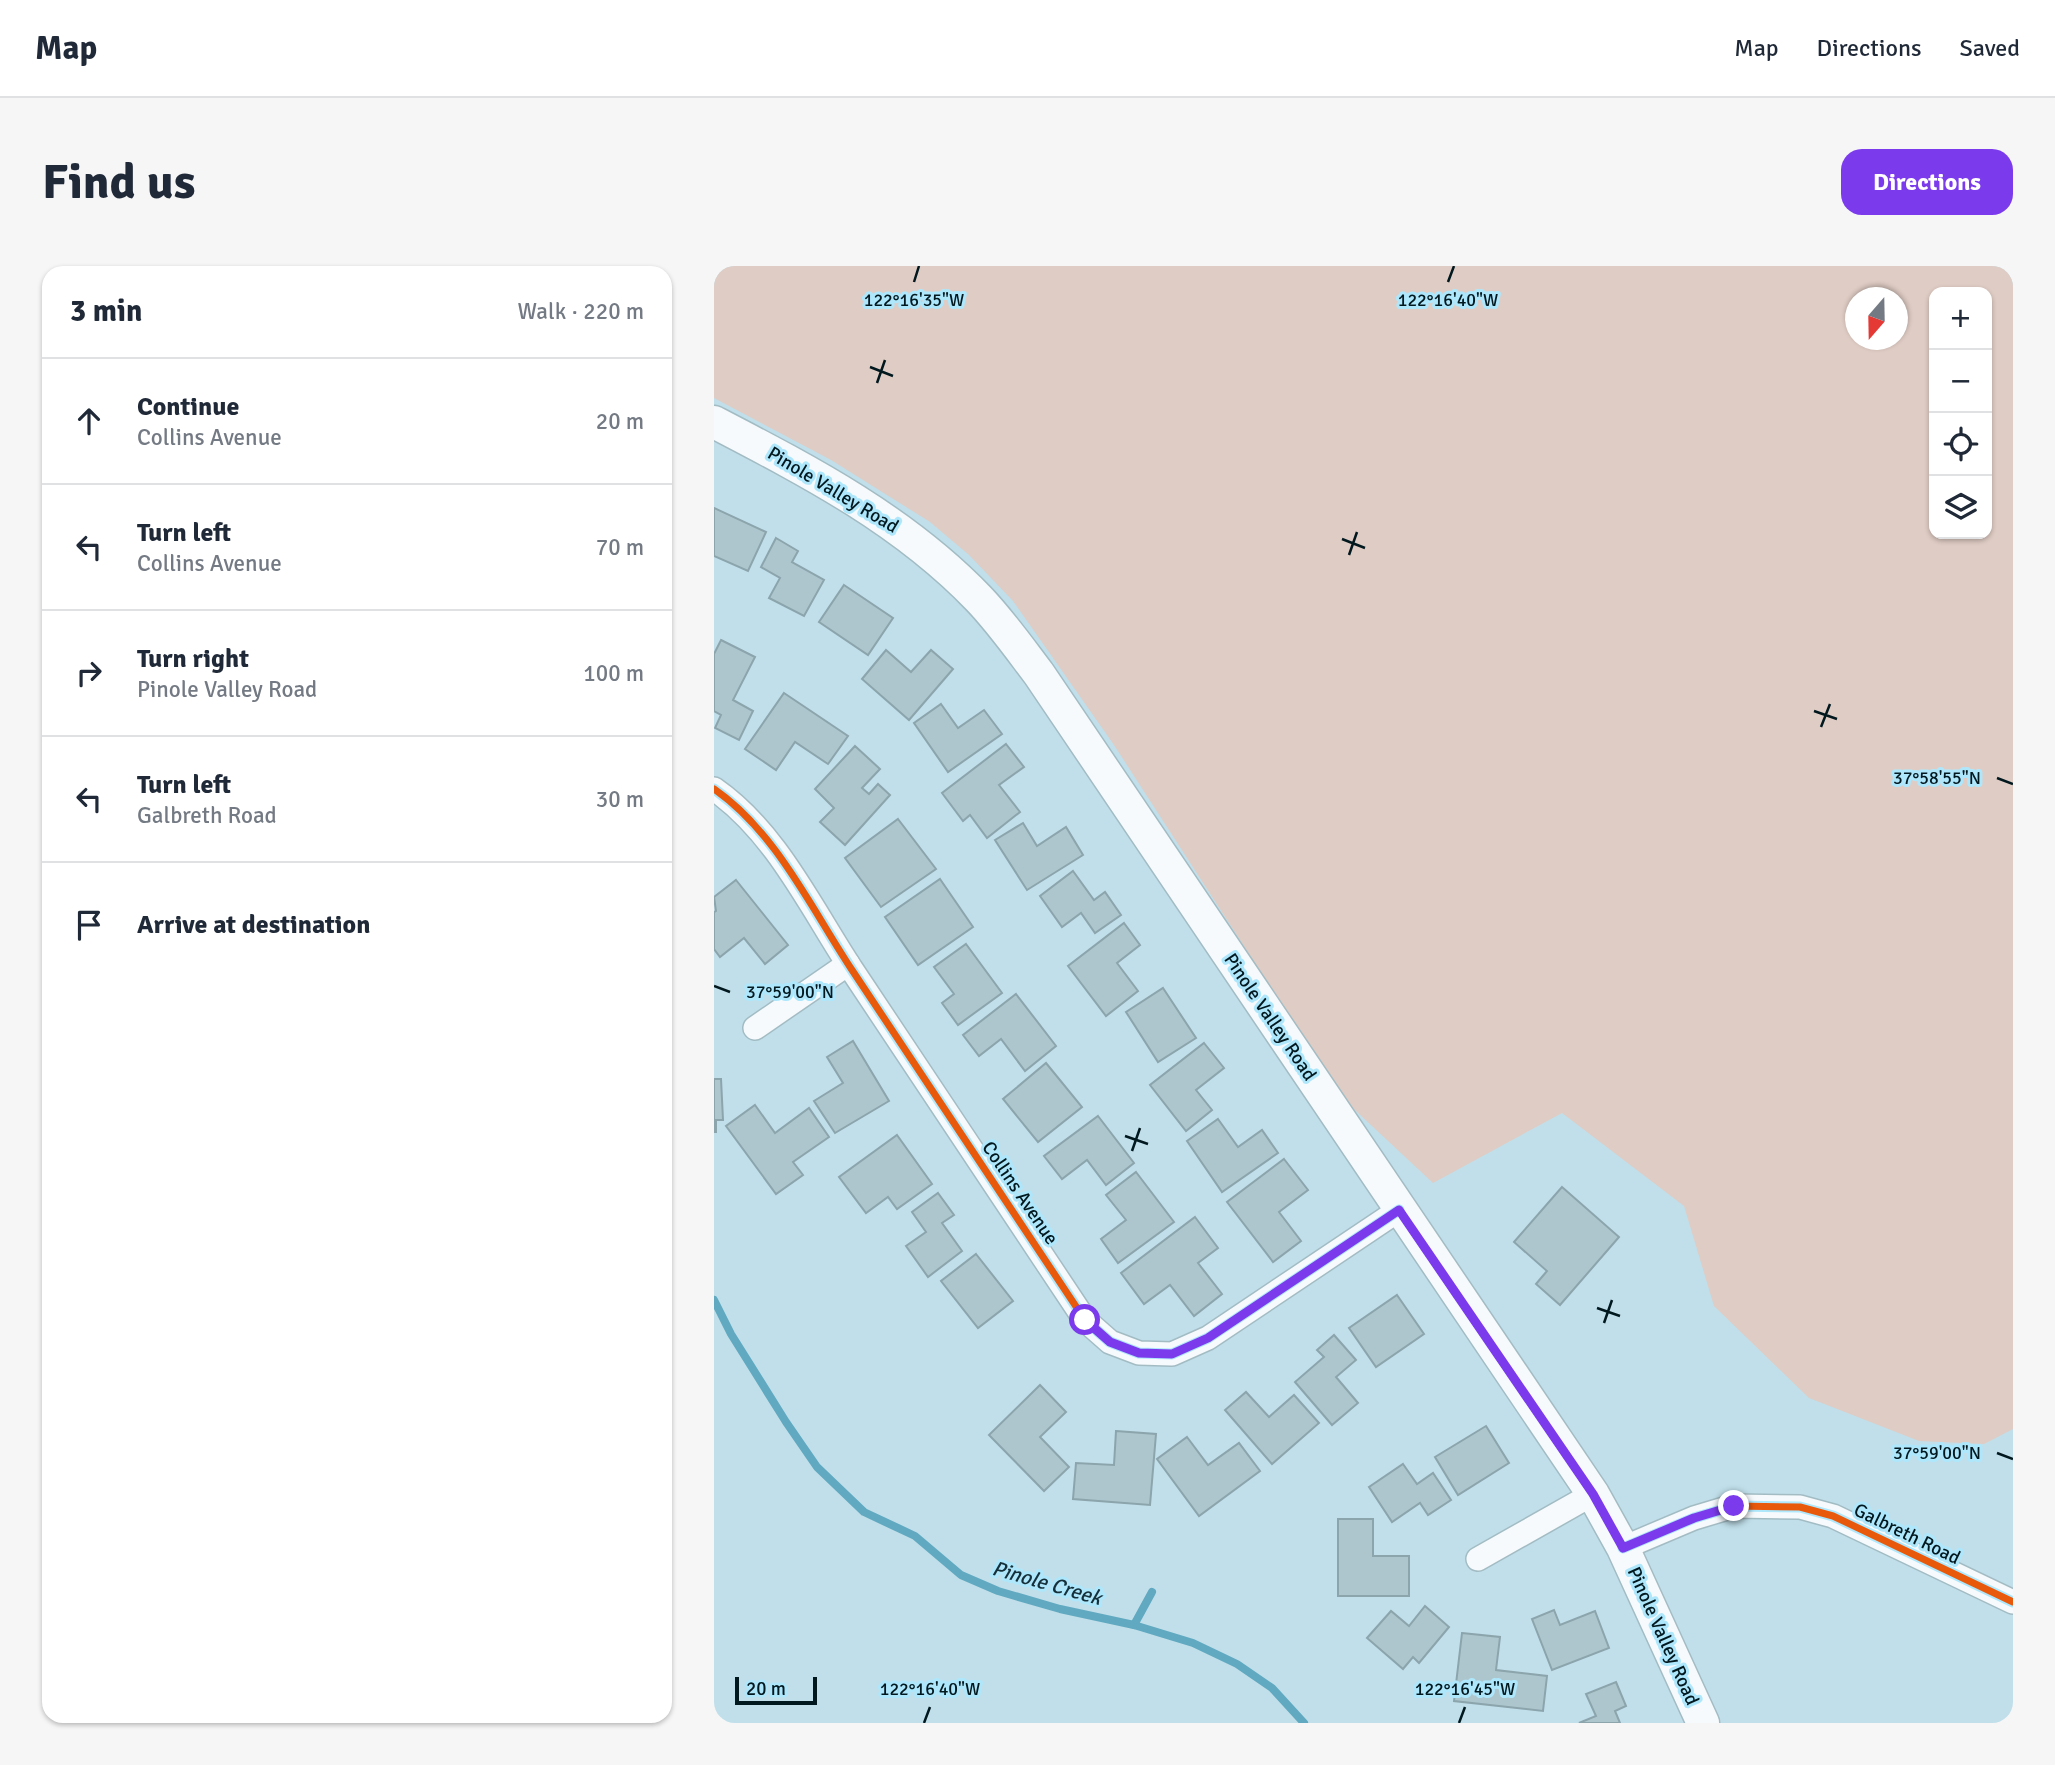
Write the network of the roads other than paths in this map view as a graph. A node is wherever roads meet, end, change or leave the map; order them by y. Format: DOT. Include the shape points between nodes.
graph roads {
  1 [pos="714,422"];
  2 [pos="714,789"];
  3 [pos="848,964"];
  4 [pos="755,1028"];
  5 [pos="1399,1210"];
  6 [pos="1593,1494"];
  7 [pos="1623,1548"];
  8 [pos="1478,1559"];
  9 [pos="2013,1602"];
  10 [pos="1703,1723"];
  1 -- 5 [label="main road, Pinole Valley Road" via="869,507 980,600 1039,674"];
  2 -- 3 [label="street, Collins Avenue" via="783,861"];
  3 -- 4 [label="street"];
  3 -- 5 [label="street, Collins Avenue" via="1085,1320 1110,1342 1139,1353 1172,1354 1208,1338"];
  5 -- 6 [label="main road, Pinole Valley Road"];
  6 -- 7 [label="main road, Pinole Valley Road"];
  6 -- 8 [label="street"];
  7 -- 9 [label="street, Galbreth Road" via="1734,1506 1800,1507 1833,1516"];
  7 -- 10 [label="main road, Pinole Valley Road"];
}
